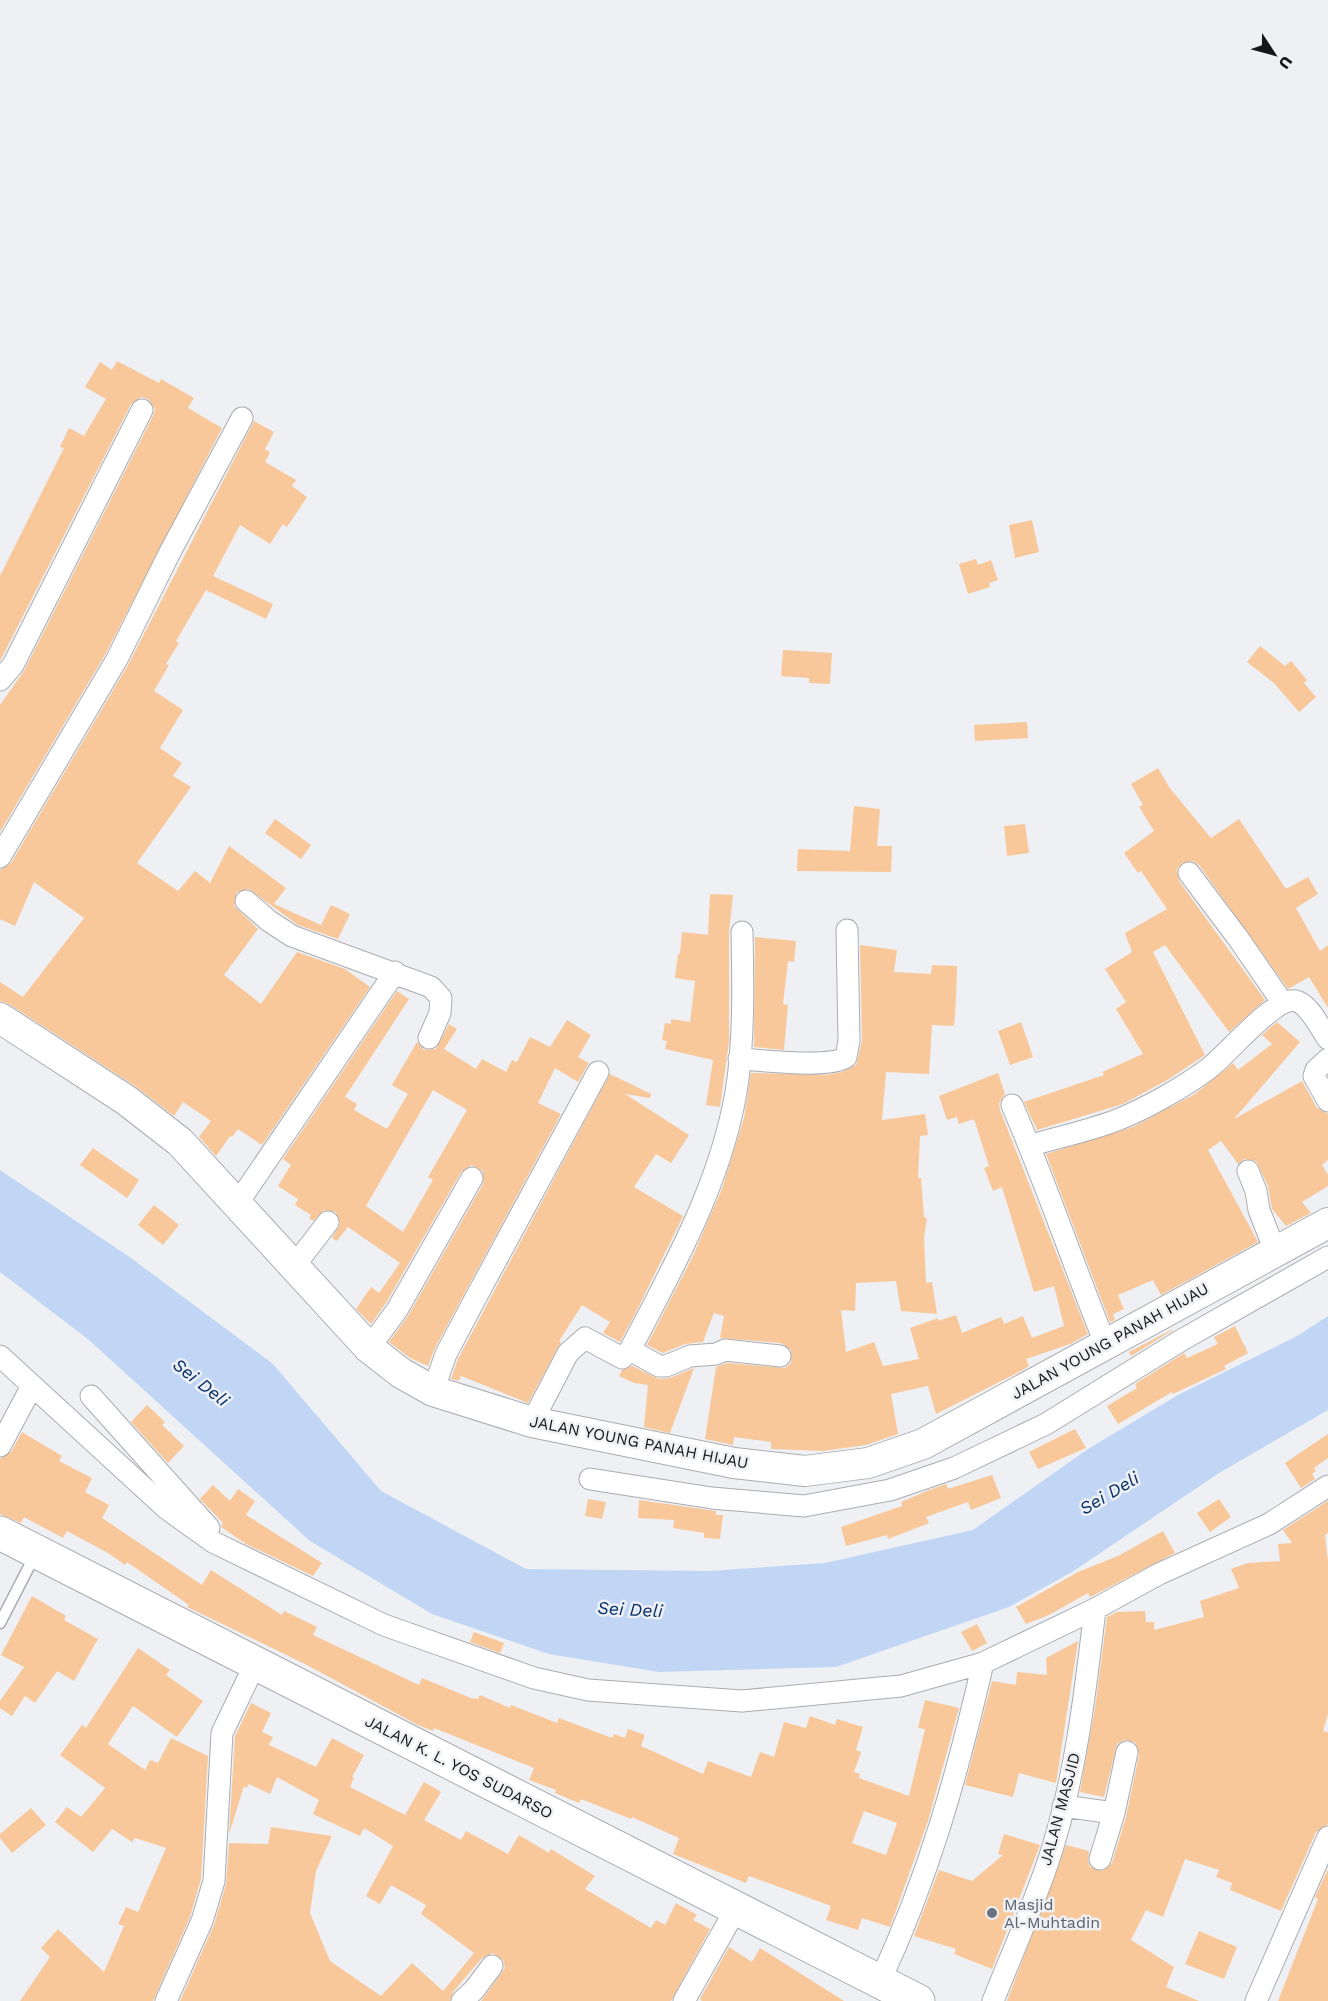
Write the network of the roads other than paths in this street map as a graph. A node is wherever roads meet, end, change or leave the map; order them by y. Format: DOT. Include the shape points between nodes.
graph roads {
  1 [pos="142,411"];
  2 [pos="243,418"];
  3 [pos="0,680"];
  4 [pos="0,857"];
  5 [pos="1189,873"];
  6 [pos="246,901"];
  7 [pos="847,930"];
  8 [pos="742,932"];
  9 [pos="394,972"];
  10 [pos="1282,1002"];
  11 [pos="0,1018"];
  12 [pos="429,1038"];
  13 [pos="1328,1039"];
  14 [pos="739,1059"];
  15 [pos="1328,1059"];
  16 [pos="598,1072"];
  17 [pos="1328,1101"];
  18 [pos="1012,1105"];
  19 [pos="1029,1146"];
  20 [pos="1248,1171"];
  21 [pos="472,1178"];
  22 [pos="237,1204"];
  23 [pos="328,1222"];
  24 [pos="1328,1223"];
  25 [pos="1275,1251"];
  26 [pos="1328,1257"];
  27 [pos="295,1265"];
  28 [pos="1105,1343"];
  29 [pos="369,1348"];
  30 [pos="630,1350"];
  31 [pos="0,1356"];
  32 [pos="780,1356"];
  33 [pos="32,1386"];
  34 [pos="433,1391"];
  35 [pos="91,1396"];
  36 [pos="532,1422"];
  37 [pos="0,1446"];
  38 [pos="590,1479"];
  39 [pos="1328,1486"];
  40 [pos="0,1533"];
  41 [pos="36,1552"];
  42 [pos="235,1554"];
  43 [pos="1095,1609"];
  44 [pos="0,1623"];
  45 [pos="983,1663"];
  46 [pos="255,1664"];
  47 [pos="1127,1752"];
  48 [pos="1063,1806"];
  49 [pos="1114,1813"];
  50 [pos="1328,1837"];
  51 [pos="1100,1859"];
  52 [pos="737,1907"];
  53 [pos="492,1966"];
  54 [pos="880,1981"];
  55 [pos="911,1999"];
  56 [pos="166,2001"];
  57 [pos="462,2001"];
  58 [pos="684,2001"];
  59 [pos="993,2001"];
  60 [pos="1256,2001"];
  1 -- 3 [label="street" via="13,664"];
  2 -- 4 [label="street" via="117,660"];
  5 -- 10 [label="street"];
  6 -- 9 [label="street" via="292,936"];
  7 -- 14 [label="street" via="846,1057 840,1062"];
  8 -- 14 [label="street"];
  9 -- 12 [label="street" via="431,987 441,998 440,1013"];
  9 -- 22 [label="street"];
  10 -- 13 [label="street" via="1296,1000 1306,1007"];
  10 -- 19 [label="street" via="1208,1069 1151,1102 1117,1120"];
  11 -- 22 [label="street, JALAN YOUNG PANAH HIJAU" via="154,1120 180,1142"];
  14 -- 30 [label="street" via="738,1080 717,1164 683,1248"];
  15 -- 17 [label="street" via="1314,1076"];
  16 -- 34 [label="street" via="457,1333"];
  18 -- 19 [label="street"];
  19 -- 28 [label="street"];
  20 -- 25 [label="street"];
  21 -- 29 [label="street" via="397,1310"];
  22 -- 27 [label="street, JALAN YOUNG PANAH HIJAU"];
  23 -- 27 [label="street"];
  24 -- 25 [label="street, JALAN YOUNG PANAH HIJAU"];
  25 -- 28 [label="street, JALAN YOUNG PANAH HIJAU"];
  26 -- 38 [label="street" via="1180,1341 1046,1424 954,1468 890,1490 804,1506 712,1498"];
  27 -- 29 [label="street, JALAN YOUNG PANAH HIJAU"];
  28 -- 36 [label="street, JALAN YOUNG PANAH HIJAU" via="923,1444 868,1463 806,1471 734,1463"];
  29 -- 34 [label="street, JALAN YOUNG PANAH HIJAU"];
  30 -- 32 [label="street" via="659,1366 725,1350"];
  30 -- 36 [label="street" via="622,1358 585,1338 568,1353"];
  31 -- 33 [label="street"];
  33 -- 37 [label="street"];
  33 -- 42 [label="street" via="167,1509"];
  34 -- 36 [label="street, JALAN YOUNG PANAH HIJAU"];
  35 -- 42 [label="street"];
  39 -- 43 [label="street" via="1269,1524 1159,1574"];
  40 -- 41 [label="highway, JALAN K. L. YOS SUDARSO"];
  41 -- 44 [label="lane"];
  41 -- 46 [label="highway, JALAN K. L. YOS SUDARSO"];
  42 -- 45 [label="street" via="384,1625 534,1678 588,1690 742,1701 901,1686"];
  43 -- 45 [label="street"];
  43 -- 48 [label="street, JALAN MASJID" via="1078,1737"];
  45 -- 54 [label="street" via="945,1816 902,1934"];
  46 -- 52 [label="highway, JALAN K. L. YOS SUDARSO"];
  46 -- 56 [label="street" via="222,1733 214,1881 202,1921"];
  47 -- 49 [label="street"];
  48 -- 49 [label="street"];
  48 -- 59 [label="street, JALAN MASJID" via="1047,1864"];
  49 -- 51 [label="street"];
  50 -- 60 [label="street"];
  52 -- 54 [label="highway, JALAN K. L. YOS SUDARSO"];
  52 -- 58 [label="street"];
  53 -- 57 [label="street"];
  54 -- 55 [label="highway, JALAN K. L. YOS SUDARSO"];
}
